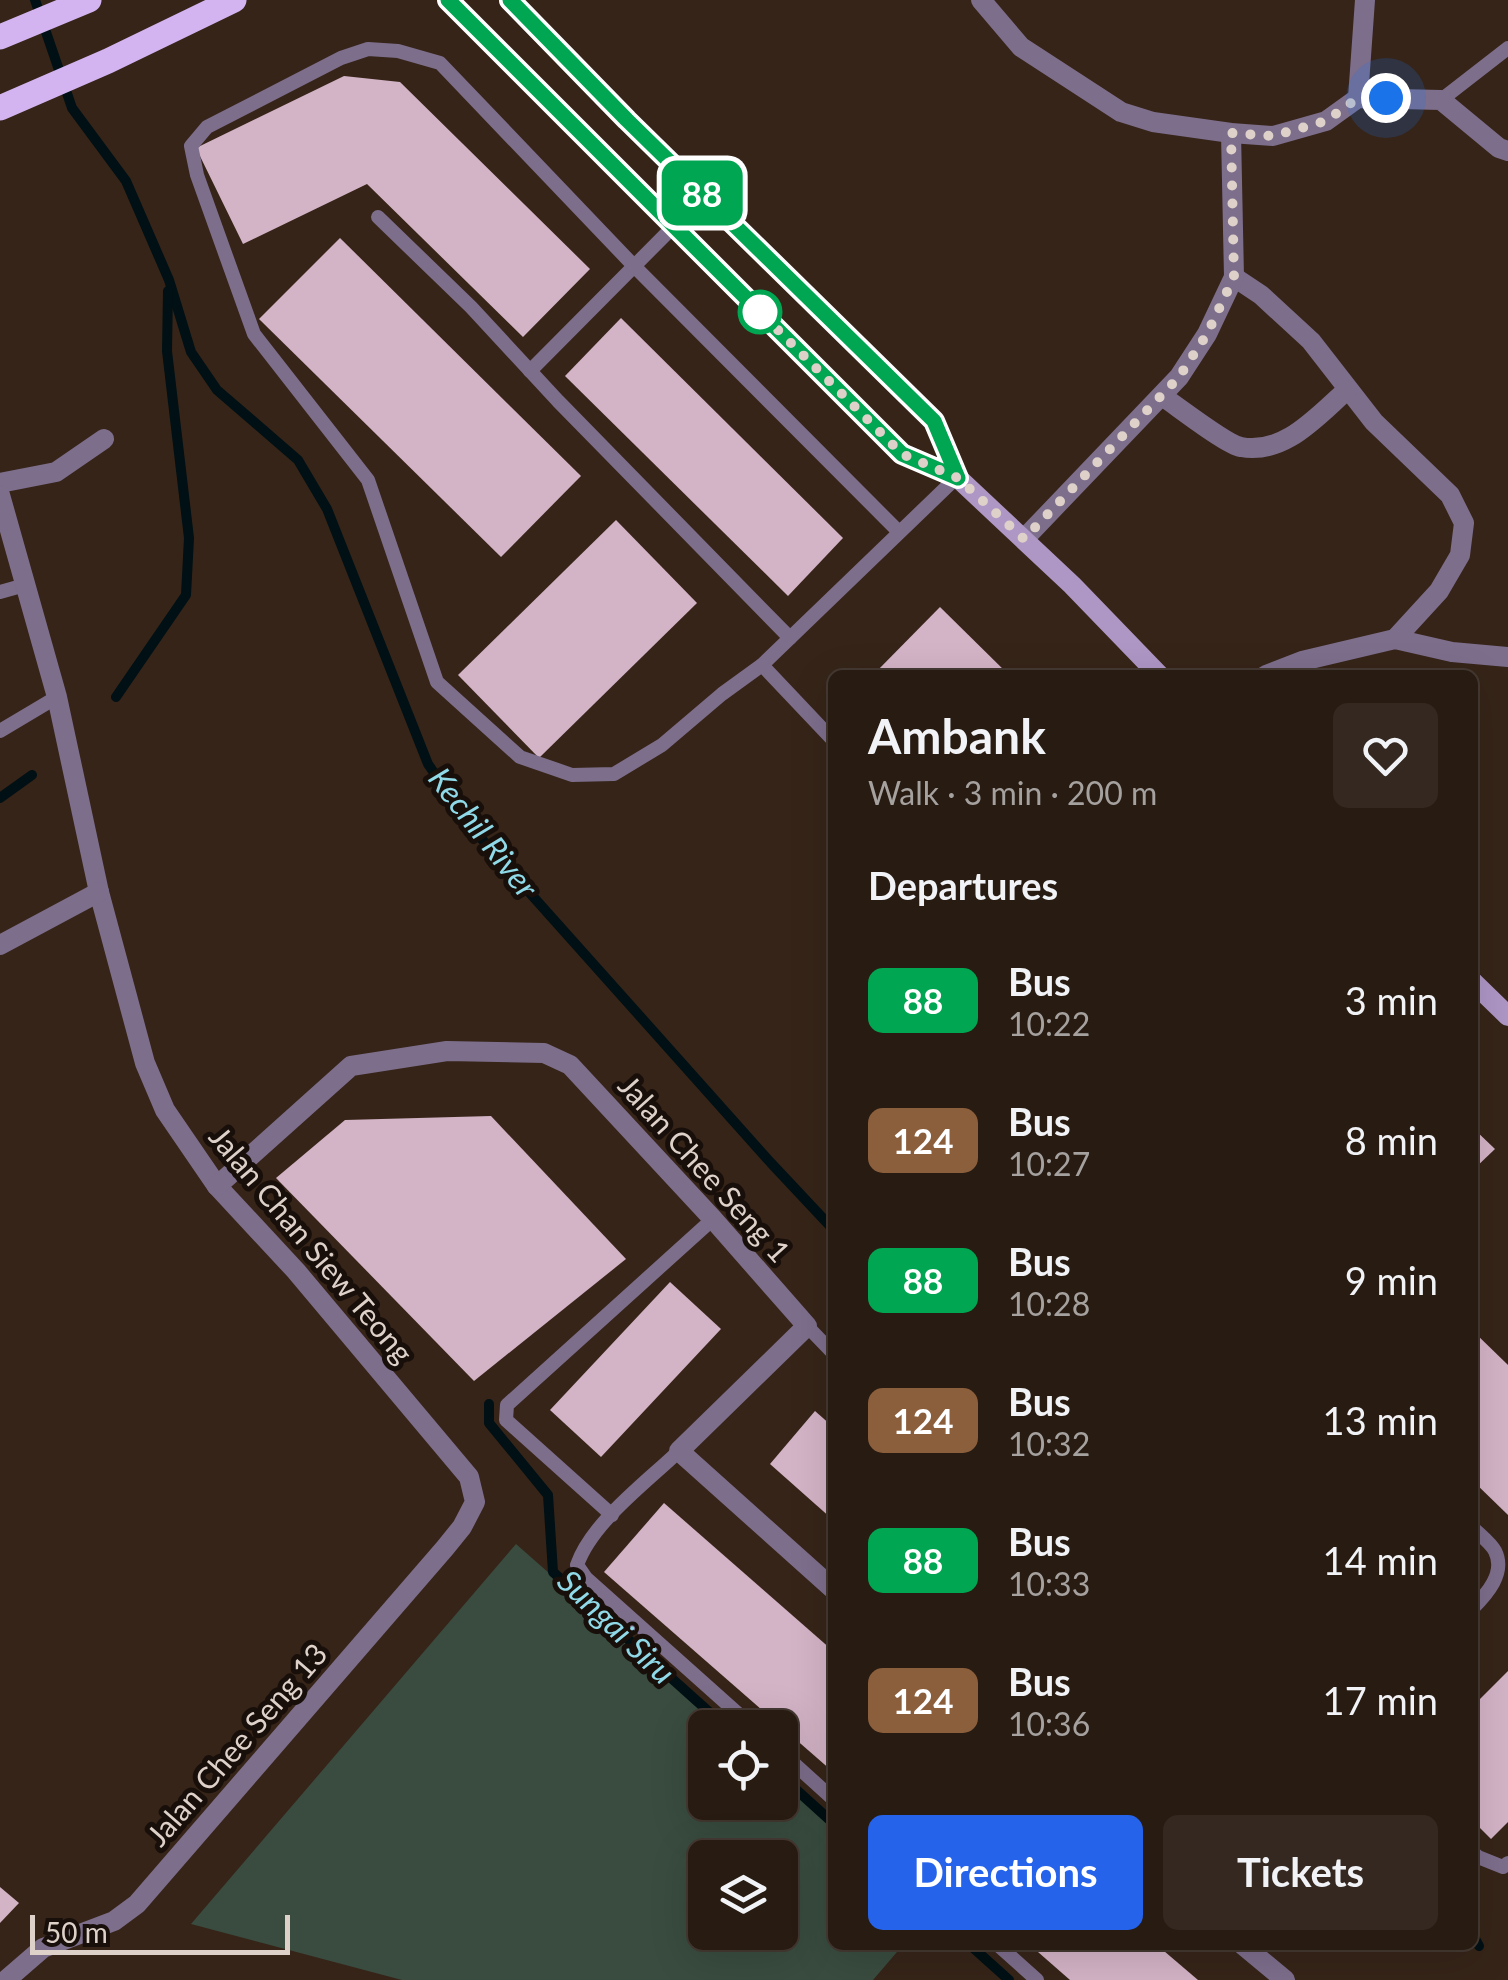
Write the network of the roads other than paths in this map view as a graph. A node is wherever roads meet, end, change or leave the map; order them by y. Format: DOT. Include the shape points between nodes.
graph roads {
  1 [pos="234,0"];
  2 [pos="448,0"];
  3 [pos="510,0"];
  4 [pos="980,0"];
  5 [pos="1365,0"];
  6 [pos="86,1"];
  7 [pos="0,37"];
  8 [pos="1508,48"];
  9 [pos="1358,98"];
  10 [pos="1441,100"];
  11 [pos="5,106"];
  12 [pos="1231,133"];
  13 [pos="1508,151"];
  14 [pos="378,218"];
  15 [pos="674,226"];
  16 [pos="634,266"];
  17 [pos="1234,277"];
  18 [pos="530,371"];
  19 [pos="1347,390"];
  20 [pos="1162,396"];
  21 [pos="104,438"];
  22 [pos="958,478"];
  23 [pos="0,483"];
  24 [pos="0,495"];
  25 [pos="899,532"];
  26 [pos="1024,539"];
  27 [pos="25,584"];
  28 [pos="0,592"];
  29 [pos="790,638"];
  30 [pos="1395,639"];
  31 [pos="1508,657"];
  32 [pos="762,665"];
  33 [pos="1154,670"];
  34 [pos="1279,670"];
  35 [pos="57,696"];
  36 [pos="0,731"];
  37 [pos="828,735"];
  38 [pos="98,892"];
  39 [pos="0,945"];
  40 [pos="1478,987"];
  41 [pos="1508,1016"];
  42 [pos="216,1186"];
  43 [pos="713,1219"];
  44 [pos="806,1326"];
  45 [pos="828,1348"];
  46 [pos="680,1451"];
  47 [pos="474,1502"];
  48 [pos="612,1515"];
  49 [pos="1478,1533"];
  50 [pos="828,1584"];
  51 [pos="1478,1603"];
  52 [pos="734,1710"];
  53 [pos="798,1767"];
  54 [pos="828,1794"];
  55 [pos="1478,1858"];
  56 [pos="1508,1863"];
  57 [pos="1004,1950"];
  58 [pos="1249,1950"];
  59 [pos="6,1980"];
  60 [pos="1037,1980"];
  61 [pos="1285,1980"];
  1 -- 11 [label="main road"];
  2 -- 15 [label="main road"];
  3 -- 22 [label="main road" via="934,421"];
  4 -- 12 [label="street" via="1021,47 1121,112"];
  5 -- 9 [label="street"];
  6 -- 7 [label="main road"];
  8 -- 10 [label="lane"];
  9 -- 10 [label="street"];
  9 -- 12 [label="street" via="1326,121 1273,136"];
  10 -- 13 [label="street"];
  12 -- 17 [label="street"];
  14 -- 18 [label="lane"];
  15 -- 16 [label="lane"];
  15 -- 22 [label="main road" via="902,454"];
  16 -- 18 [label="lane"];
  16 -- 25 [label="lane"];
  16 -- 32 [label="lane" via="440,63 398,51 368,49 341,58 207,127 192,146 196,175 254,334 368,480 436,682 520,757 572,775 614,774 662,745"];
  17 -- 19 [label="street" via="1311,341"];
  17 -- 20 [label="street" via="1207,334"];
  18 -- 29 [label="lane"];
  19 -- 20 [label="street" via="1271,448 1238,447"];
  19 -- 30 [label="street" via="1450,495 1464,523 1460,554 1439,590"];
  20 -- 26 [label="street"];
  21 -- 23 [label="street" via="56,472"];
  22 -- 25 [label="lane"];
  22 -- 26 [label="main road"];
  24 -- 27 [label="street, Jalan Chan Siew Teong"];
  25 -- 29 [label="lane"];
  26 -- 33 [label="main road"];
  27 -- 28 [label="lane"];
  27 -- 35 [label="street, Jalan Chan Siew Teong"];
  29 -- 32 [label="lane"];
  30 -- 31 [label="street"];
  30 -- 34 [label="street"];
  32 -- 37 [label="lane"];
  35 -- 36 [label="lane"];
  35 -- 38 [label="street, Jalan Chan Siew Teong"];
  38 -- 39 [label="street"];
  38 -- 42 [label="street, Jalan Chan Siew Teong" via="145,1064 165,1110"];
  40 -- 41 [label="main road"];
  42 -- 43 [label="street, Jalan Chee Seng 1" via="351,1066 446,1050 544,1053 570,1066"];
  42 -- 47 [label="street, Jalan Chan Siew Teong" via="469,1476"];
  43 -- 44 [label="street, Jalan Chee Seng 1"];
  43 -- 48 [label="lane" via="508,1405 506,1420"];
  44 -- 45 [label="lane"];
  44 -- 46 [label="street"];
  46 -- 48 [label="lane"];
  46 -- 50 [label="street"];
  47 -- 59 [label="street, Jalan Chee Seng 13" via="445,1548 137,1904 114,1921 43,1948"];
  48 -- 52 [label="lane" via="577,1565"];
  49 -- 51 [label="lane" via="1495,1551 1498,1573"];
  53 -- 54 [label="lane"];
  55 -- 56 [label="lane"];
  57 -- 60 [label="lane"];
  58 -- 61 [label="street"];
}
